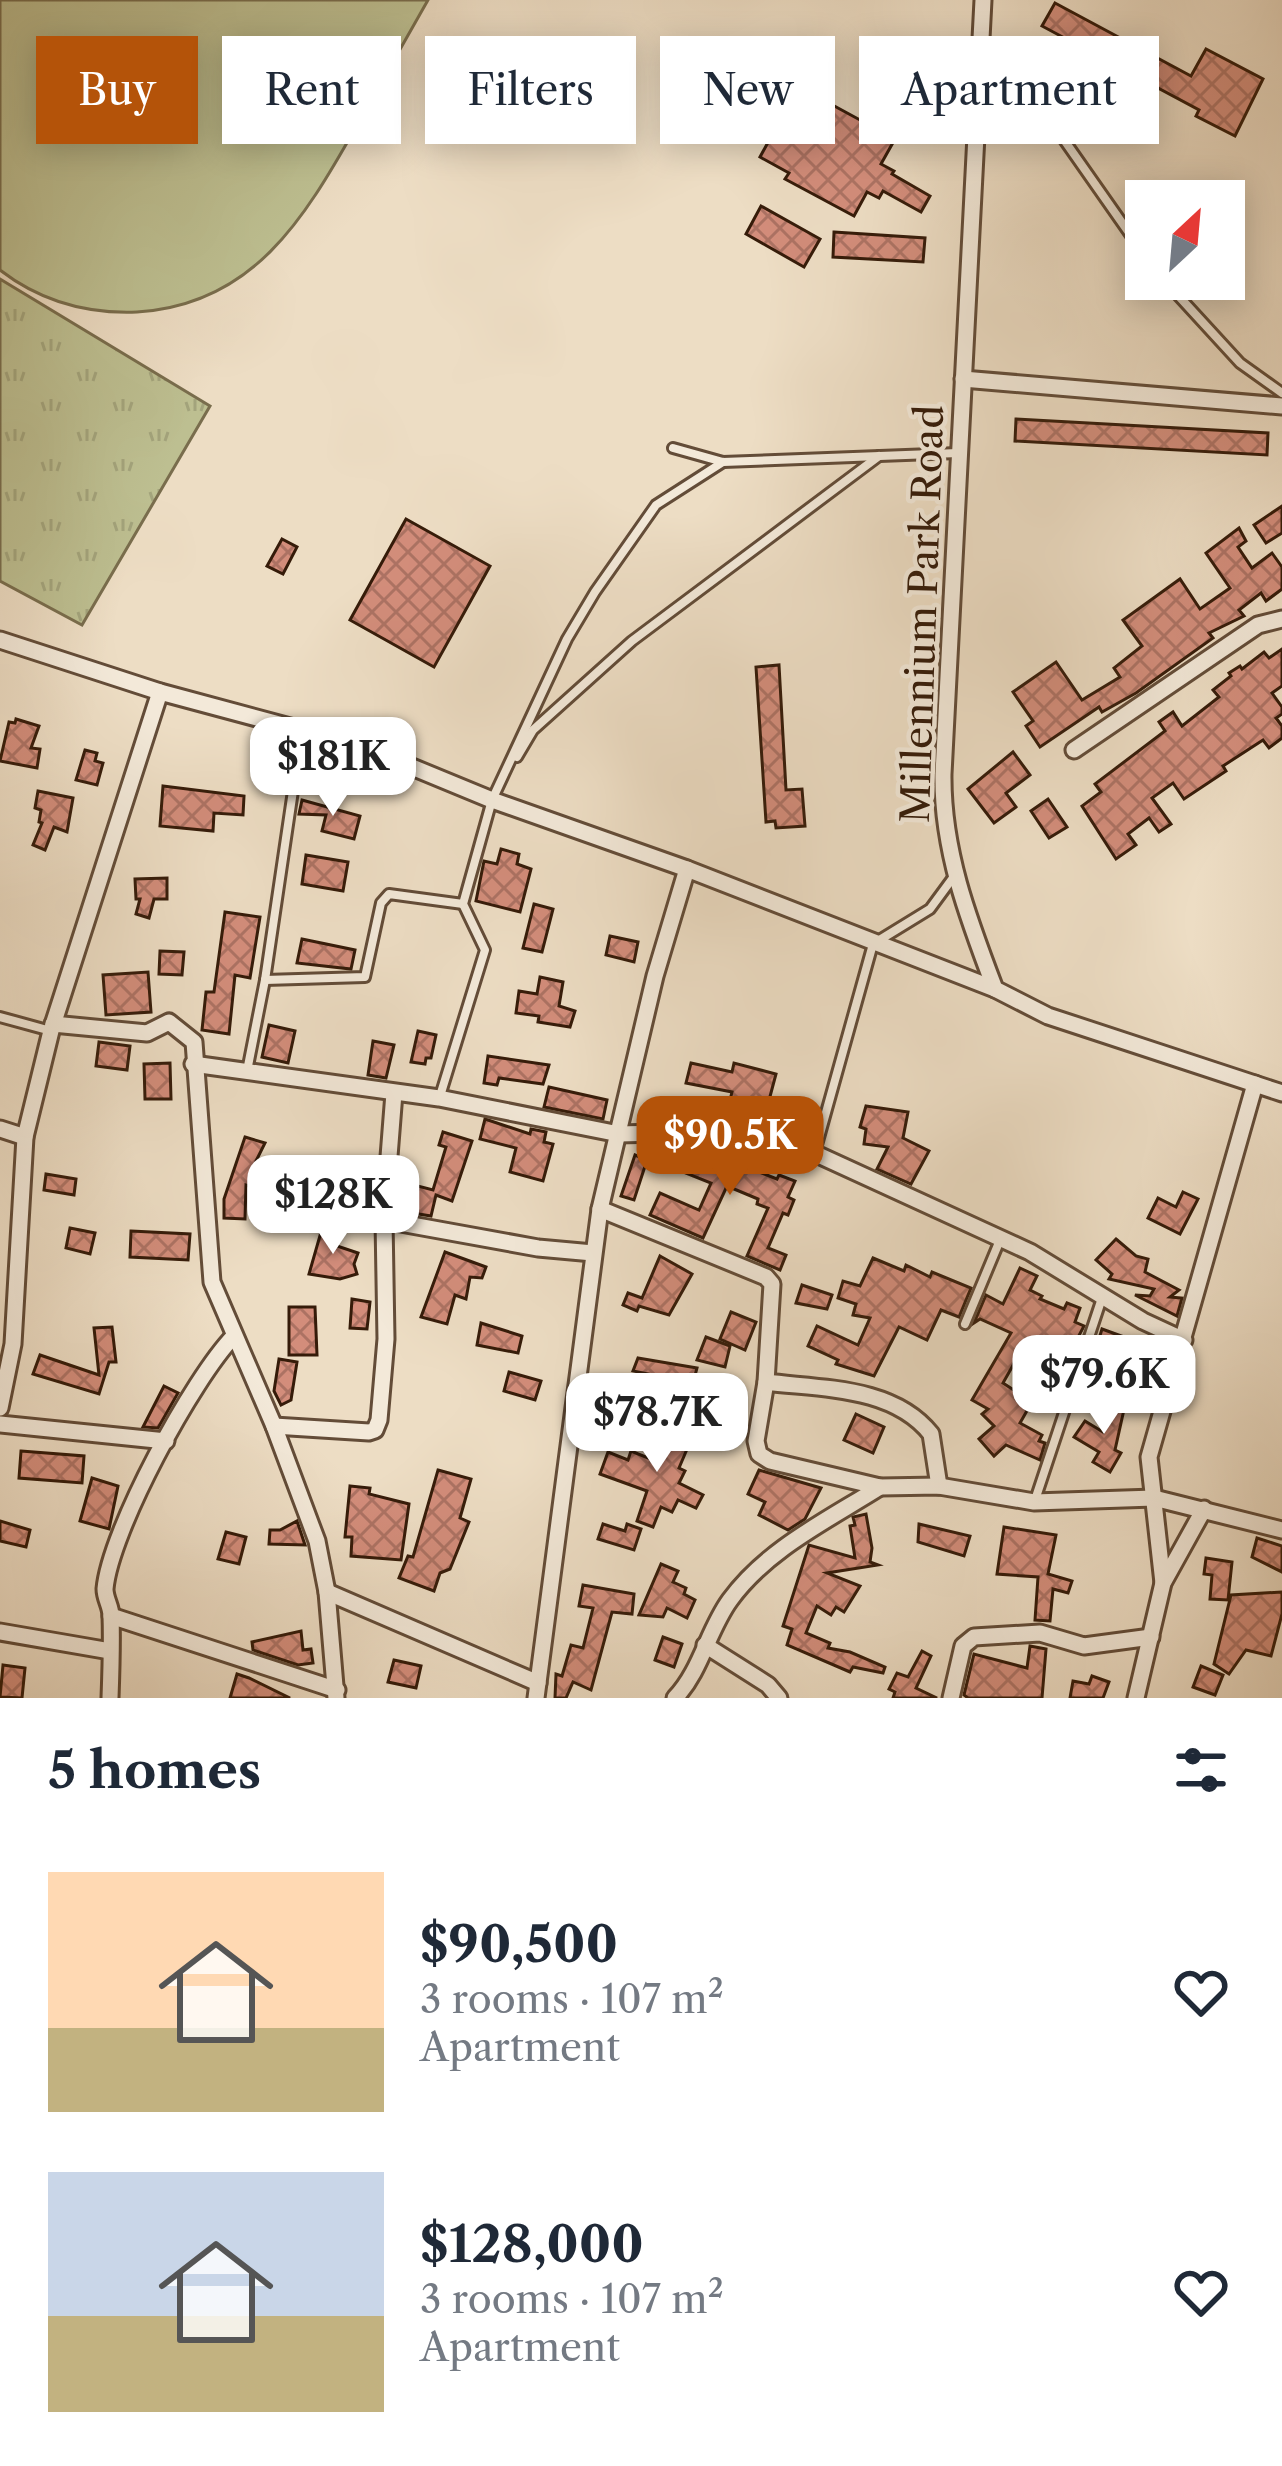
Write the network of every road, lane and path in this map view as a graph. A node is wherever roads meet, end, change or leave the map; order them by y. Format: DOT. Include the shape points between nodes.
graph roads {
  1 [pos="982,0"];
  2 [pos="981,36"];
  3 [pos="975,144"];
  4 [pos="1067,144"];
  5 [pos="1125,227"];
  6 [pos="1182,300"];
  7 [pos="963,379"];
  8 [pos="1282,393"];
  9 [pos="1282,406"];
  10 [pos="673,448"];
  11 [pos="959,453"];
  12 [pos="879,456"];
  13 [pos="723,462"];
  14 [pos="1282,620"];
  15 [pos="0,640"];
  16 [pos="160,692"];
  17 [pos="303,727"];
  18 [pos="1074,750"];
  19 [pos="492,800"];
  20 [pos="687,869"];
  21 [pos="955,875"];
  22 [pos="463,904"];
  23 [pos="873,944"];
  24 [pos="265,980"];
  25 [pos="994,989"];
  26 [pos="0,1017"];
  27 [pos="52,1027"];
  28 [pos="193,1064"];
  29 [pos="247,1072"];
  30 [pos="1255,1084"];
  31 [pos="394,1093"];
  32 [pos="1282,1093"];
  33 [pos="439,1098"];
  34 [pos="0,1129"];
  35 [pos="619,1134"];
  36 [pos="25,1137"];
  37 [pos="814,1153"];
  38 [pos="600,1209"];
  39 [pos="384,1220"];
  40 [pos="1001,1238"];
  41 [pos="593,1253"];
  42 [pos="1103,1295"];
  43 [pos="965,1324"];
  44 [pos="233,1336"];
  45 [pos="1184,1340"];
  46 [pos="6,1342"];
  47 [pos="766,1382"];
  48 [pos="0,1408"];
  49 [pos="0,1424"];
  50 [pos="274,1426"];
  51 [pos="166,1441"];
  52 [pos="939,1486"];
  53 [pos="880,1487"];
  54 [pos="1154,1498"];
  55 [pos="1034,1502"];
  56 [pos="1204,1509"];
  57 [pos="1282,1530"];
  58 [pos="1163,1583"];
  59 [pos="327,1592"];
  60 [pos="112,1616"];
  61 [pos="0,1632"];
  62 [pos="1150,1637"];
  63 [pos="705,1645"];
  64 [pos="110,1651"];
  65 [pos="537,1691"];
  66 [pos="337,1694"];
  67 [pos="110,1698"];
  68 [pos="674,1698"];
  69 [pos="779,1698"];
  70 [pos="951,1698"];
  71 [pos="1136,1698"];
  1 -- 2 [label="street, Millennium Park Road"];
  3 -- 7 [label="street, Millennium Park Road"];
  4 -- 5 [label="lane"];
  6 -- 8 [label="lane" via="1240,363"];
  7 -- 9 [label="street"];
  7 -- 11 [label="street, Millennium Park Road"];
  10 -- 13 [label="lane"];
  11 -- 12 [label="lane"];
  11 -- 21 [label="street, Millennium Park Road" via="943,774"];
  12 -- 13 [label="lane"];
  12 -- 19 [label="lane" via="632,640 533,730"];
  13 -- 19 [label="lane" via="656,506 595,592"];
  14 -- 18 [label="street" via="1258,625"];
  15 -- 16 [label="street"];
  16 -- 17 [label="street"];
  16 -- 27 [label="street"];
  17 -- 19 [label="street"];
  17 -- 24 [label="lane"];
  19 -- 20 [label="street"];
  19 -- 22 [label="lane"];
  20 -- 23 [label="street"];
  20 -- 35 [label="street"];
  21 -- 23 [label="lane" via="931,909"];
  21 -- 25 [label="street, Millennium Park Road"];
  22 -- 24 [label="lane" via="389,894 365,977"];
  22 -- 33 [label="lane" via="485,950"];
  23 -- 25 [label="street"];
  23 -- 37 [label="lane"];
  24 -- 29 [label="lane"];
  25 -- 30 [label="street" via="1048,1016"];
  26 -- 27 [label="lane"];
  27 -- 28 [label="street" via="147,1033 169,1022 194,1042"];
  27 -- 36 [label="street"];
  28 -- 29 [label="street"];
  28 -- 44 [label="street" via="208,1264"];
  29 -- 31 [label="street"];
  30 -- 32 [label="street"];
  30 -- 45 [label="street"];
  31 -- 33 [label="street"];
  31 -- 39 [label="street"];
  33 -- 35 [label="street"];
  34 -- 36 [label="street"];
  35 -- 37 [label="street" via="697,1132"];
  35 -- 38 [label="street"];
  36 -- 46 [label="street"];
  37 -- 40 [label="street"];
  38 -- 41 [label="street"];
  38 -- 47 [label="street" via="770,1280"];
  39 -- 41 [label="street"];
  39 -- 50 [label="street" via="386,1339 375,1430"];
  40 -- 42 [label="street"];
  40 -- 43 [label="lane"];
  41 -- 65 [label="street"];
  42 -- 45 [label="street"];
  42 -- 55 [label="lane"];
  44 -- 50 [label="street"];
  44 -- 51 [label="street"];
  45 -- 54 [label="street" via="1149,1457"];
  46 -- 48 [label="street"];
  47 -- 52 [label="street" via="893,1405 931,1434"];
  47 -- 53 [label="street" via="756,1441 764,1458"];
  49 -- 51 [label="street"];
  50 -- 59 [label="street"];
  51 -- 60 [label="street" via="106,1582"];
  52 -- 53 [label="street"];
  52 -- 55 [label="street"];
  53 -- 63 [label="street" via="757,1565"];
  54 -- 55 [label="street"];
  54 -- 56 [label="street"];
  54 -- 58 [label="street"];
  56 -- 57 [label="street"];
  56 -- 58 [label="street"];
  58 -- 62 [label="street"];
  59 -- 65 [label="street"];
  59 -- 66 [label="street"];
  60 -- 64 [label="street"];
  60 -- 66 [label="street"];
  61 -- 64 [label="street"];
  62 -- 70 [label="street" via="1084,1646 1040,1633 974,1637 963,1646"];
  62 -- 71 [label="street"];
  63 -- 68 [label="street"];
  63 -- 69 [label="street"];
  64 -- 67 [label="street"];
}
